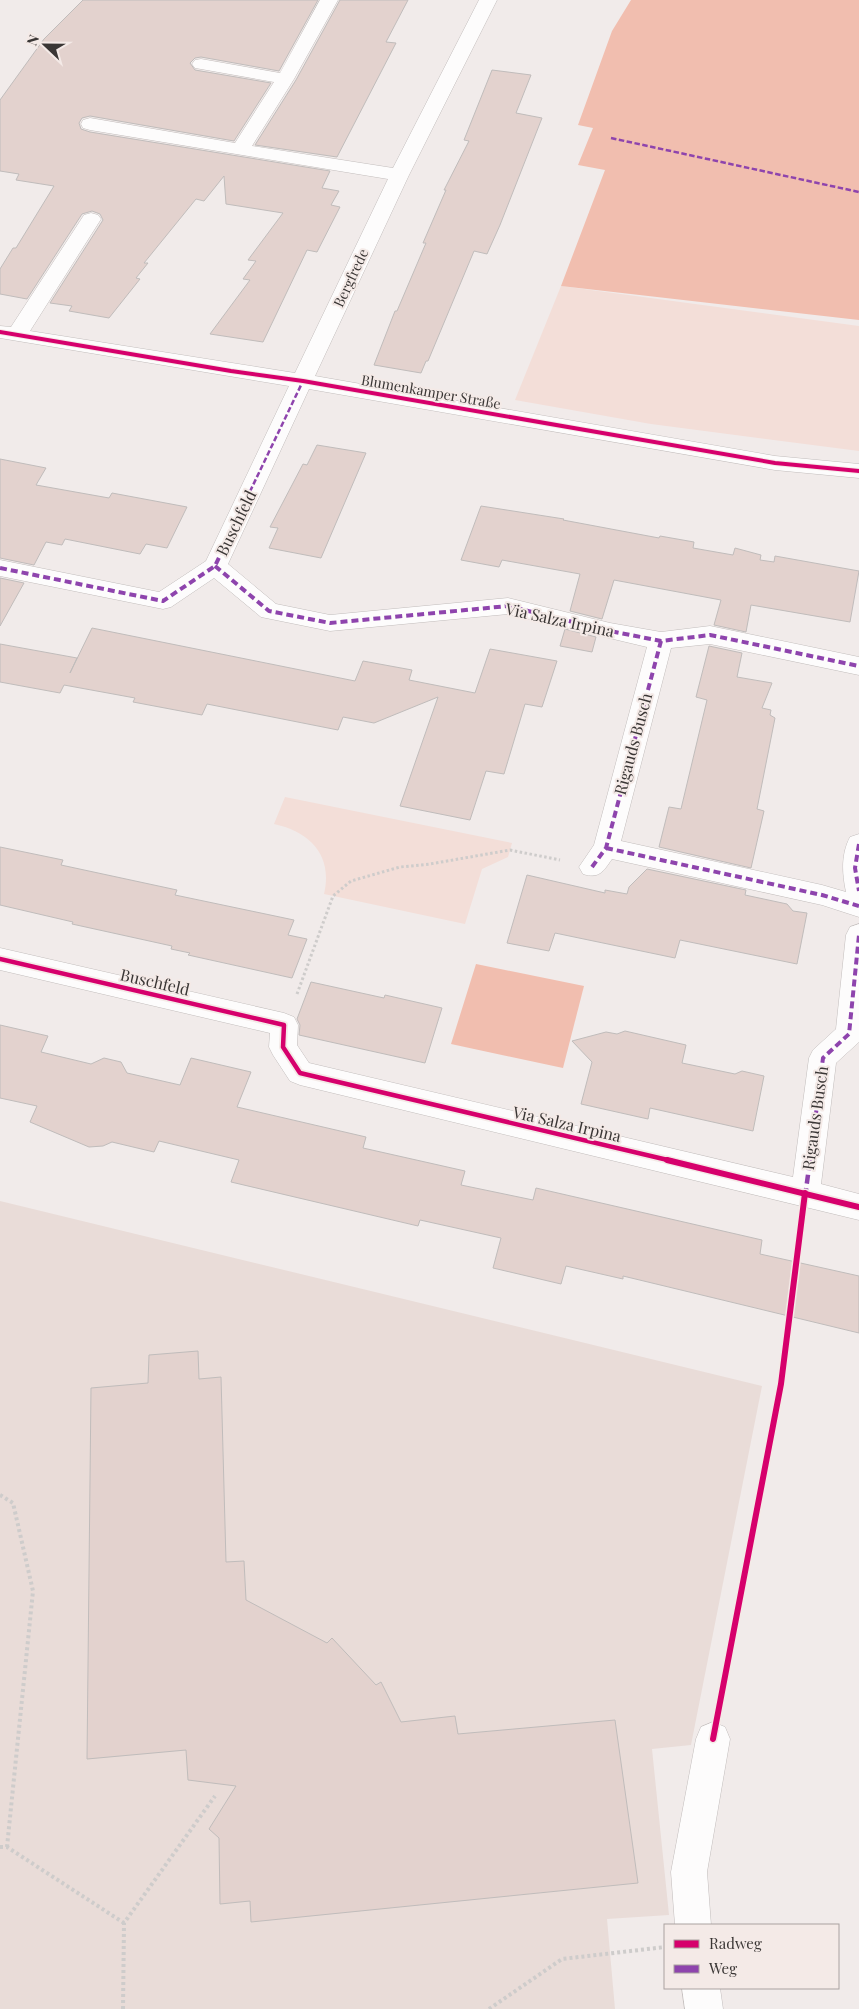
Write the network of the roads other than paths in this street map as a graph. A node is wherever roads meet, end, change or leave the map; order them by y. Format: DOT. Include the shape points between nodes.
graph roads {
  1 [pos="329,0"];
  2 [pos="488,0"];
  3 [pos="201,64"];
  4 [pos="285,79"];
  5 [pos="90,124"];
  6 [pos="240,150"];
  7 [pos="399,176"];
  8 [pos="91,219"];
  9 [pos="8,334"];
  10 [pos="303,381"];
  11 [pos="859,471"];
  12 [pos="215,566"];
  13 [pos="0,568"];
  14 [pos="661,641"];
  15 [pos="859,666"];
  16 [pos="859,844"];
  17 [pos="859,892"];
  18 [pos="859,906"];
  19 [pos="859,935"];
  20 [pos="0,959"];
  21 [pos="283,1036"];
  22 [pos="805,1193"];
  23 [pos="859,1207"];
  24 [pos="713,1739"];
  25 [pos="694,1924"];
  26 [pos="701,1989"];
  27 [pos="704,2009"];
  1 -- 4 [label="street"];
  2 -- 7 [label="street, Bergfrede"];
  3 -- 4 [label="street"];
  4 -- 6 [label="street"];
  5 -- 6 [label="street"];
  6 -- 7 [label="street"];
  7 -- 10 [label="street, Bergfrede"];
  8 -- 9 [label="street, Blumenkamper Straße"];
  9 -- 10 [label="street, Blumenkamper Straße"];
  10 -- 11 [label="street, Blumenkamper Straße" via="775,463"];
  10 -- 12 [label="street, Buschfeld"];
  12 -- 13 [label="street, Buschfeld" via="164,601"];
  12 -- 14 [label="street, Via Salza Irpina" via="269,611 330,623 508,606"];
  14 -- 15 [label="street, Via Salza Irpina" via="710,635"];
  14 -- 18 [label="street, Rigauds Busch" via="599,857 822,894"];
  16 -- 17 [label="street" via="855,868"];
  19 -- 22 [label="street, Rigauds Busch" via="848,1034 823,1058"];
  20 -- 21 [label="street, Buschfeld"];
  21 -- 22 [label="street, Via Salza Irpina" via="300,1073"];
  22 -- 23 [label="street, Via Salza Irpina"];
  24 -- 25 [label="street" via="689,1872"];
  26 -- 27 [label="street"];
}
